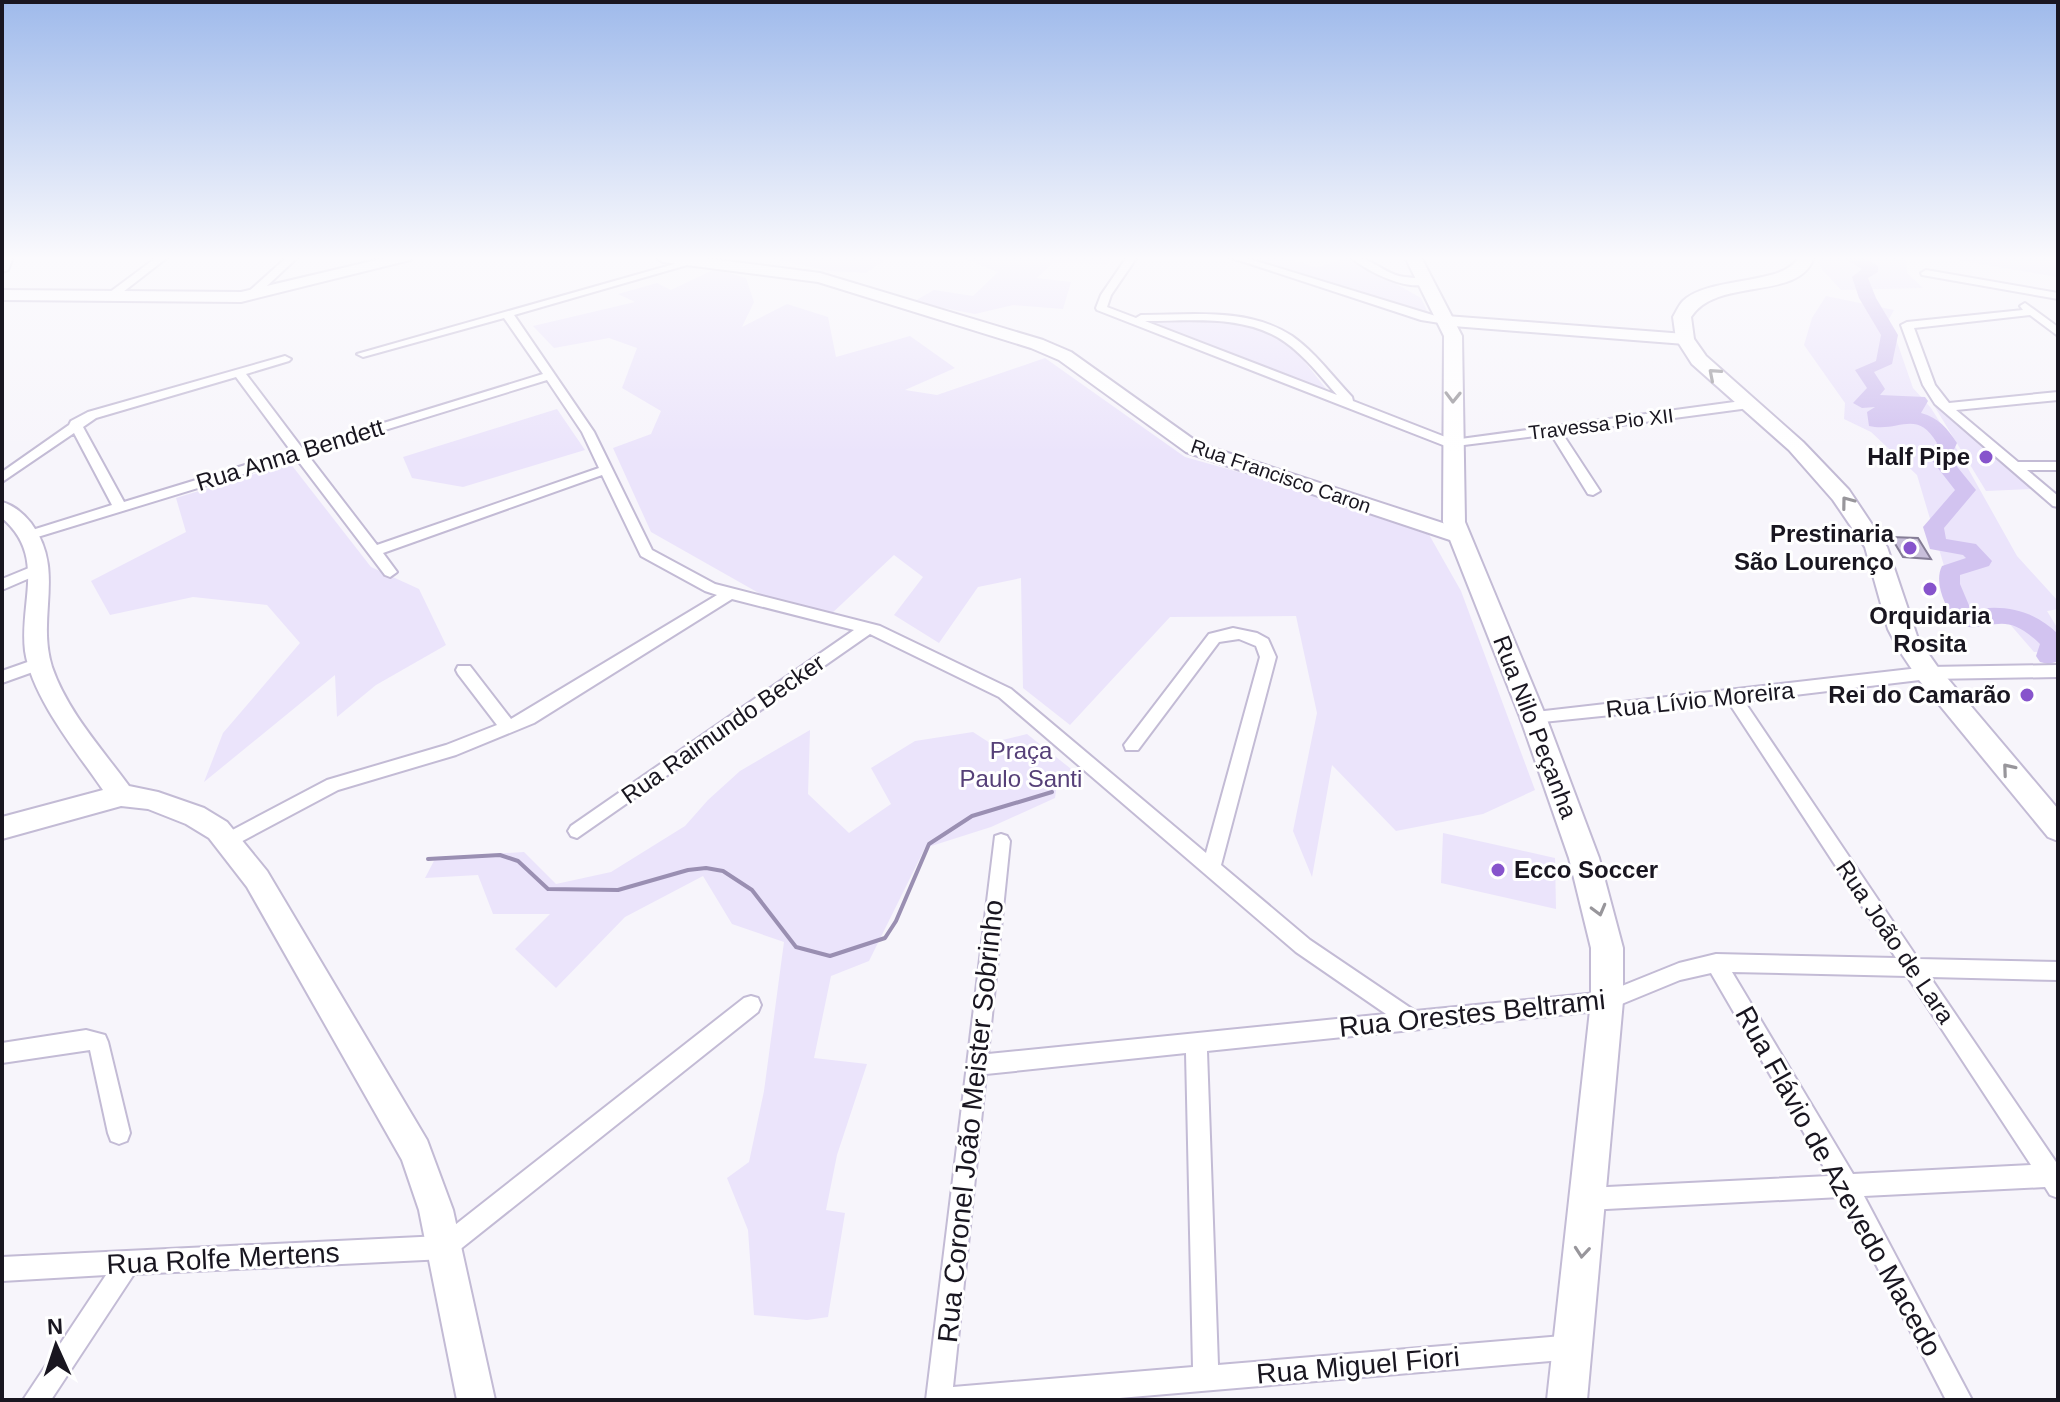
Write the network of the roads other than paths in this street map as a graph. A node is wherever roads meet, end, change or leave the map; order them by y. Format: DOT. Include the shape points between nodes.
graph roads {
  1 [pos="480,322"];
  2 [pos="513,322"];
  3 [pos="966,322"];
  4 [pos="1138,322"];
  5 [pos="1239,322"];
  6 [pos="1447,322"];
  7 [pos="1465,322"];
  8 [pos="1683,322"];
  9 [pos="1932,322"];
  10 [pos="1685,339"];
  11 [pos="363,354"];
  12 [pos="285,359"];
  13 [pos="238,372"];
  14 [pos="549,376"];
  15 [pos="2058,396"];
  16 [pos="1749,404"];
  17 [pos="1352,405"];
  18 [pos="1945,407"];
  19 [pos="75,424"];
  20 [pos="1554,430"];
  21 [pos="1452,444"];
  22 [pos="300,452"];
  23 [pos="2017,466"];
  24 [pos="2058,466"];
  25 [pos="607,469"];
  26 [pos="2,478"];
  27 [pos="1593,491"];
  28 [pos="2058,503"];
  29 [pos="120,507"];
  30 [pos="2,508"];
  31 [pos="31,535"];
  32 [pos="1457,535"];
  33 [pos="375,551"];
  34 [pos="41,568"];
  35 [pos="390,572"];
  36 [pos="2,585"];
  37 [pos="729,594"];
  38 [pos="868,628"];
  39 [pos="39,664"];
  40 [pos="464,670"];
  41 [pos="2058,671"];
  42 [pos="1928,673"];
  43 [pos="2,677"];
  44 [pos="1733,697"];
  45 [pos="1533,717"];
  46 [pos="509,728"];
  47 [pos="1132,745"];
  48 [pos="121,796"];
  49 [pos="2,828"];
  50 [pos="2058,829"];
  51 [pos="577,831"];
  52 [pos="229,840"];
  53 [pos="1001,841"];
  54 [pos="1211,867"];
  55 [pos="1716,963"];
  56 [pos="1911,966"];
  57 [pos="2057,972"];
  58 [pos="1607,1001"];
  59 [pos="751,1005"];
  60 [pos="1413,1021"];
  61 [pos="1196,1043"];
  62 [pos="2,1053"];
  63 [pos="977,1065"];
  64 [pos="119,1133"];
  65 [pos="2056,1179"];
  66 [pos="1847,1186"];
  67 [pos="1587,1199"];
  68 [pos="445,1247"];
  69 [pos="128,1263"];
  70 [pos="2,1269"];
  71 [pos="1574,1347"];
  72 [pos="1206,1378"];
  73 [pos="36,1400"];
  74 [pos="476,1400"];
  75 [pos="939,1400"];
  76 [pos="950,1400"];
  77 [pos="1567,1400"];
  78 [pos="1959,1400"];
  1 -- 11 [label="street"];
  2 -- 14 [label="street"];
  3 -- 32 [label="street, Rua Francisco Caron" via="1065,356 1193,448"];
  4 -- 17 [label="street"];
  5 -- 17 [label="street" via="1268,328 1296,344"];
  6 -- 21 [label="main road, Rua Nilo Peçanha, one-way" via="1453,336"];
  7 -- 10 [label="street"];
  8 -- 10 [label="main road"];
  9 -- 18 [label="street" via="1907,325 1931,390"];
  16 -- 10 [label="main road, one-way" via="1699,360"];
  12 -- 13 [label="street"];
  13 -- 19 [label="street" via="105,410"];
  13 -- 22 [label="street"];
  14 -- 22 [label="street, Rua Anna Bendett"];
  14 -- 25 [label="street"];
  15 -- 18 [label="street"];
  16 -- 20 [label="street, Travessa Pio XII"];
  42 -- 16 [label="main road, one-way" via="1900,629 1883,563 1856,514 1817,467"];
  17 -- 21 [label="street"];
  18 -- 23 [label="street"];
  19 -- 26 [label="street"];
  19 -- 29 [label="street"];
  20 -- 21 [label="street, Travessa Pio XII"];
  20 -- 27 [label="street"];
  21 -- 32 [label="main road, Rua Nilo Peçanha" via="1451,506"];
  22 -- 29 [label="street, Rua Anna Bendett"];
  22 -- 33 [label="street"];
  23 -- 24 [label="street"];
  23 -- 28 [label="street"];
  25 -- 33 [label="street"];
  25 -- 37 [label="street" via="646,553 691,580"];
  29 -- 31 [label="street, Rua Anna Bendett"];
  30 -- 31 [label="street"];
  31 -- 34 [label="street"];
  32 -- 45 [label="main road, Rua Nilo Peçanha"];
  33 -- 35 [label="street"];
  34 -- 36 [label="street"];
  34 -- 39 [label="street"];
  37 -- 38 [label="street"];
  37 -- 46 [label="street"];
  38 -- 51 [label="street, Rua Raimundo Becker"];
  38 -- 54 [label="street" via="1005,693"];
  39 -- 43 [label="street"];
  39 -- 48 [label="street"];
  40 -- 46 [label="street"];
  41 -- 42 [label="street, Rua Lívio Moreira"];
  42 -- 44 [label="street, Rua Lívio Moreira"];
  50 -- 42 [label="main road, one-way"];
  44 -- 45 [label="street, Rua Lívio Moreira"];
  44 -- 56 [label="street, Rua João de Lara"];
  45 -- 58 [label="main road, Rua Nilo Peçanha, one-way" via="1603,925"];
  46 -- 52 [label="street" via="333,785"];
  47 -- 54 [label="street" via="1214,638 1246,634 1263,643 1268,657"];
  48 -- 49 [label="street"];
  48 -- 52 [label="street" via="149,799 195,816"];
  52 -- 68 [label="street" via="405,1133"];
  53 -- 63 [label="street, Rua Coronel João Meister Sobrinho"];
  54 -- 60 [label="street" via="1303,946"];
  55 -- 56 [label="street, Rua Orestes Beltrami"];
  55 -- 58 [label="street, Rua Orestes Beltrami"];
  55 -- 66 [label="street, Rua Flávio de Azevedo Macedo"];
  56 -- 57 [label="street, Rua Orestes Beltrami"];
  56 -- 65 [label="street, Rua João de Lara"];
  58 -- 60 [label="street, Rua Orestes Beltrami"];
  58 -- 67 [label="main road, Rua Nilo Peçanha"];
  59 -- 68 [label="street"];
  60 -- 61 [label="street, Rua Orestes Beltrami"];
  61 -- 63 [label="street, Rua Orestes Beltrami"];
  61 -- 72 [label="street"];
  62 -- 64 [label="street" via="98,1042"];
  63 -- 75 [label="street, Rua Coronel João Meister Sobrinho"];
  65 -- 66 [label="street"];
  66 -- 67 [label="street"];
  66 -- 78 [label="street, Rua Flávio de Azevedo Macedo"];
  67 -- 71 [label="main road, Rua Nilo Peçanha, one-way"];
  68 -- 69 [label="street, Rua Rolfe Mertens"];
  68 -- 74 [label="street"];
  69 -- 70 [label="street, Rua Rolfe Mertens"];
  69 -- 73 [label="street"];
  71 -- 72 [label="street, Rua Miguel Fiori"];
  71 -- 77 [label="main road, Rua Nilo Peçanha"];
  72 -- 76 [label="street, Rua Miguel Fiori"];
}
